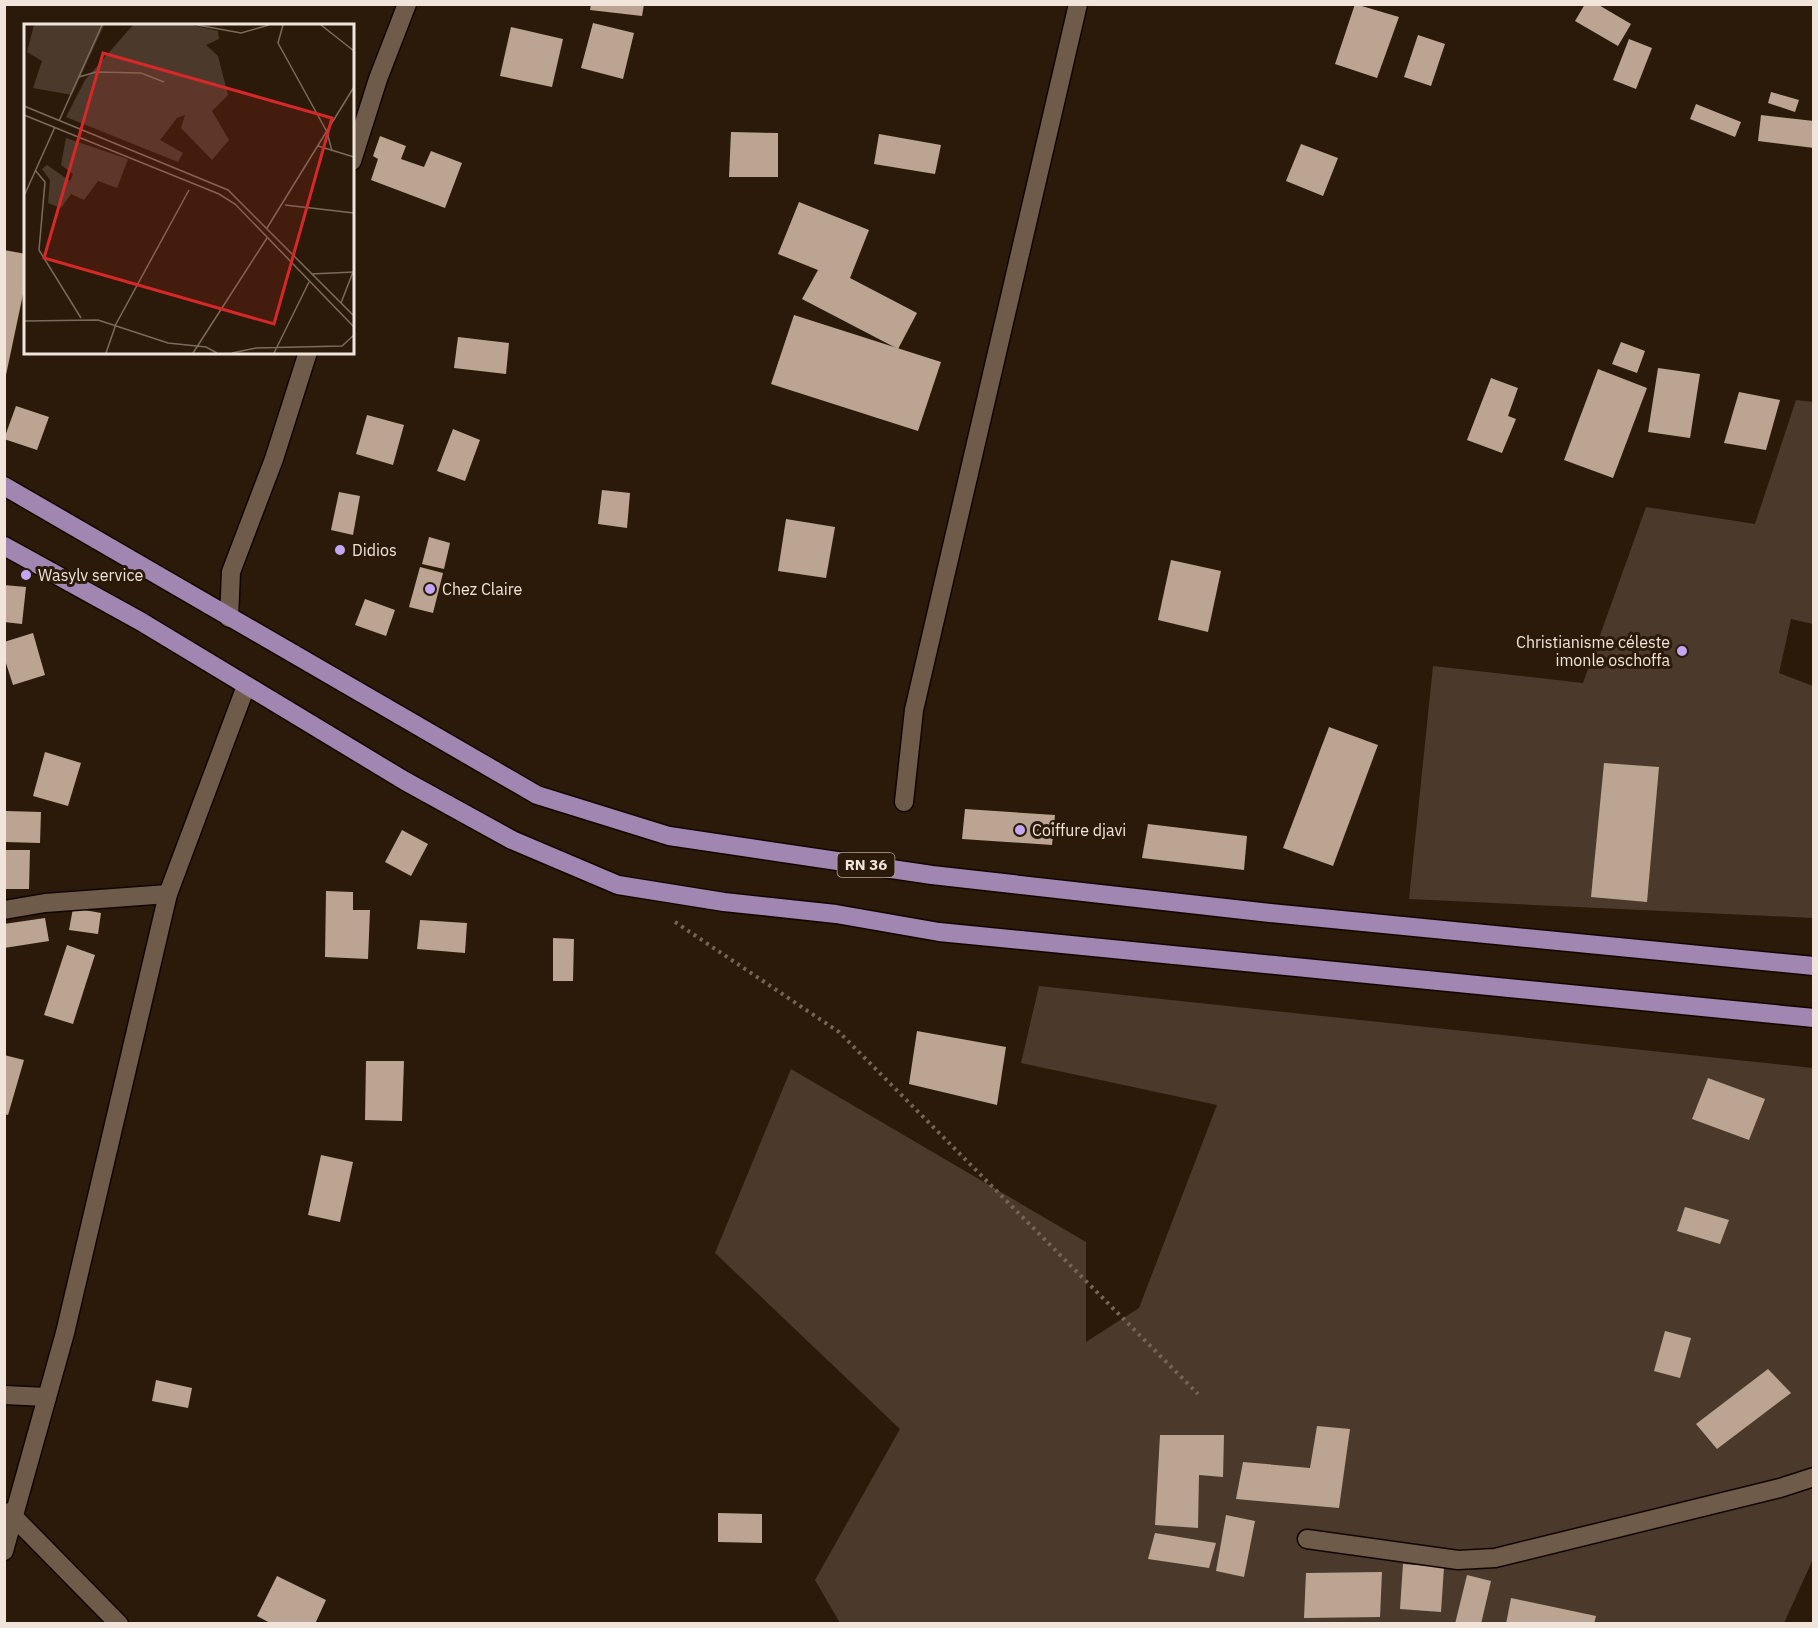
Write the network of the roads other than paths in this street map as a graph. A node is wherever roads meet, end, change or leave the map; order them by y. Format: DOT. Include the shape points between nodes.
graph roads {
  1 [pos="407,4"];
  2 [pos="1078,4"];
  3 [pos="354,155"];
  4 [pos="307,354"];
  5 [pos="4,486"];
  6 [pos="4,546"];
  7 [pos="229,618"];
  8 [pos="246,686"];
  9 [pos="904,802"];
  10 [pos="168,894"];
  11 [pos="4,910"];
  12 [pos="1814,966"];
  13 [pos="1814,1018"];
  14 [pos="4,1395"];
  15 [pos="47,1397"];
  16 [pos="1814,1477"];
  17 [pos="9,1511"];
  18 [pos="1308,1539"];
  19 [pos="4,1551"];
  20 [pos="119,1623"];
  1 -- 3 [label="street"];
  2 -- 9 [label="street" via="914,710"];
  4 -- 7 [label="street" via="274,459 231,572"];
  5 -- 7 [label="main road, RN 36"];
  6 -- 8 [label="main road" via="140,621"];
  7 -- 12 [label="main road, RN 36" via="537,795 669,836 955,878"];
  8 -- 10 [label="street"];
  8 -- 13 [label="main road" via="405,782 512,840 618,885 939,932"];
  10 -- 11 [label="street"];
  10 -- 15 [label="street"];
  14 -- 15 [label="street"];
  15 -- 17 [label="street"];
  16 -- 18 [label="street" via="1495,1558 1458,1560"];
  17 -- 19 [label="street"];
  17 -- 20 [label="street"];
}
